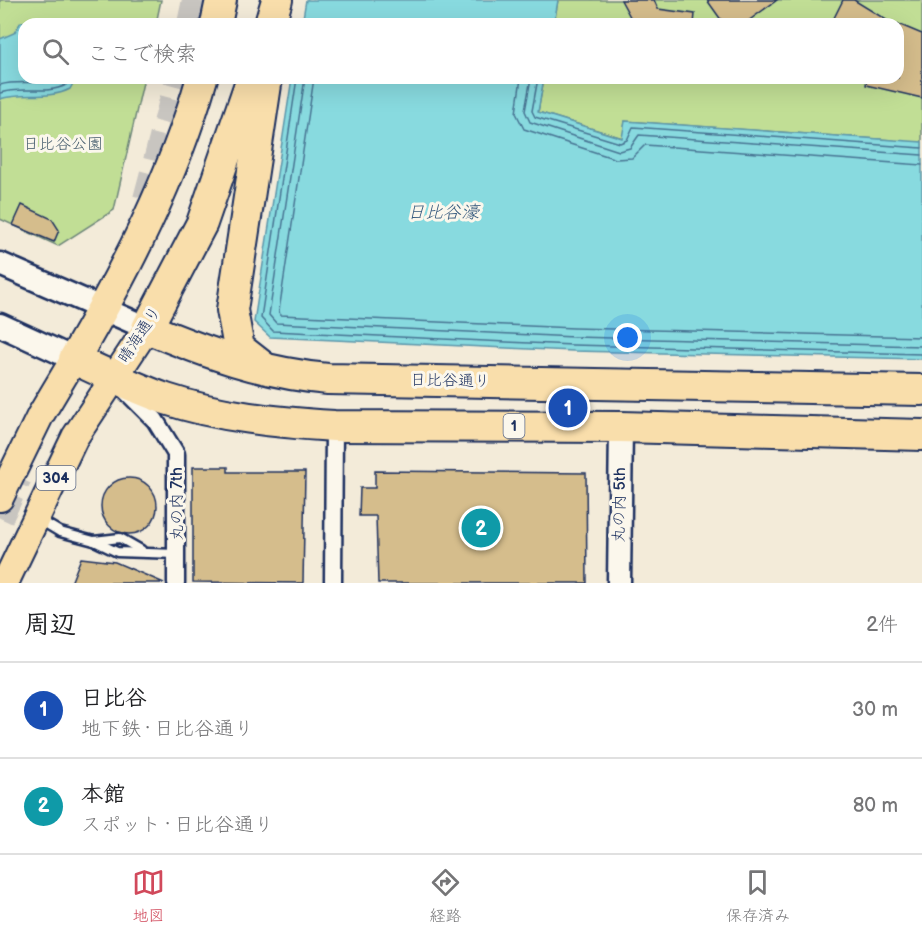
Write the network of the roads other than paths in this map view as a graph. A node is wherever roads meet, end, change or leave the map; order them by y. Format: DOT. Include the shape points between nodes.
graph roads {
  1 [pos="221,0"];
  2 [pos="217,18"];
  3 [pos="200,84"];
  4 [pos="250,84"];
  5 [pos="266,84"];
  6 [pos="0,264"];
  7 [pos="103,309"];
  8 [pos="0,325"];
  9 [pos="147,328"];
  10 [pos="74,359"];
  11 [pos="273,372"];
  12 [pos="113,377"];
  13 [pos="922,390"];
  14 [pos="334,426"];
  15 [pos="621,427"];
  16 [pos="922,435"];
  17 [pos="0,498"];
  18 [pos="36,518"];
  19 [pos="94,541"];
  20 [pos="142,551"];
  21 [pos="177,554"];
  22 [pos="5,583"];
  23 [pos="176,583"];
  24 [pos="333,583"];
  25 [pos="619,583"];
  1 -- 2 [label="highway"];
  3 -- 7 [label="highway" via="185,136 126,269"];
  4 -- 9 [label="highway, 晴海通り" via="202,223"];
  5 -- 11 [label="highway" via="232,310 239,348"];
  6 -- 7 [label="main road, 日比谷通り"];
  7 -- 9 [label="main road, 日比谷通り"];
  7 -- 10 [label="highway"];
  8 -- 10 [label="main road"];
  9 -- 11 [label="highway, 日比谷通り" via="192,347"];
  9 -- 12 [label="main road, 晴海通り / 304"];
  10 -- 12 [label="highway, 1"];
  10 -- 17 [label="main road, 304" via="40,416"];
  11 -- 13 [label="highway, 日比谷通り" via="328,379"];
  12 -- 14 [label="highway, 1" via="208,411"];
  12 -- 18 [label="main road, 晴海通り / 304" via="75,437"];
  12 -- 21 [label="street, 丸の内 7th" via="155,420 176,454"];
  14 -- 15 [label="highway, 1"];
  14 -- 24 [label="street"];
  15 -- 16 [label="highway, 1"];
  15 -- 25 [label="main road, 丸の内 5th"];
  18 -- 19 [label="lane" via="60,531"];
  18 -- 22 [label="main road, 晴海通り / 304"];
  19 -- 20 [label="lane" via="117,552"];
  19 -- 20 [label="lane" via="120,538"];
  20 -- 21 [label="lane"];
  21 -- 23 [label="street, 丸の内 7th"];
}
